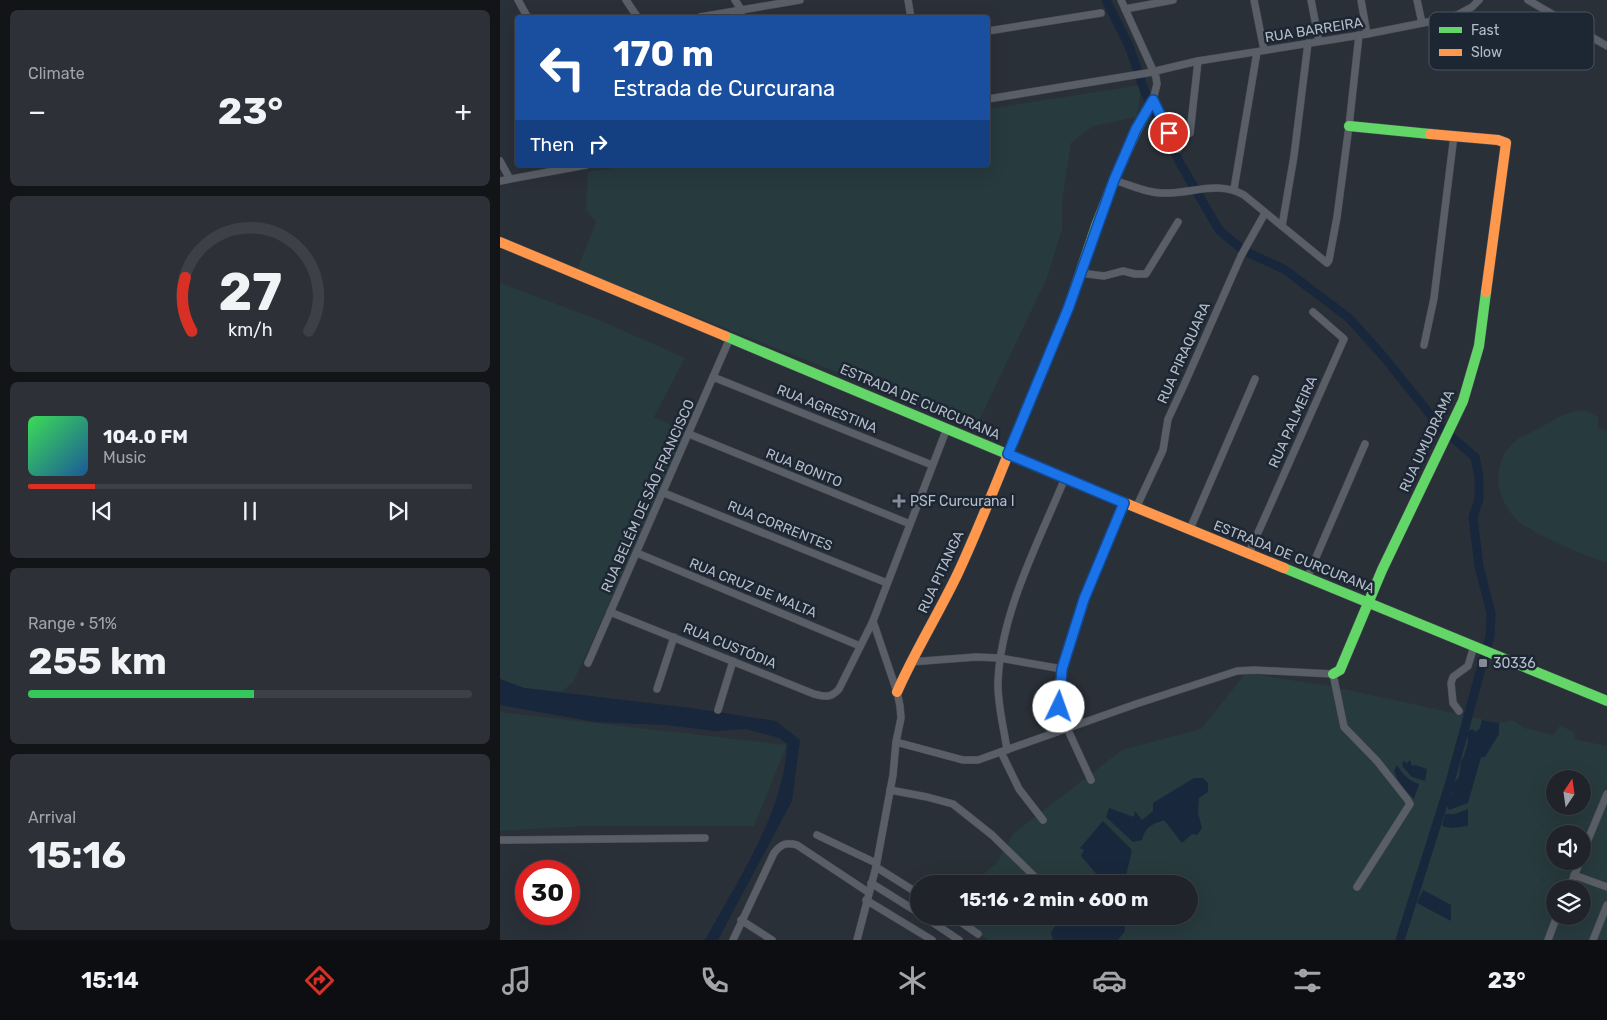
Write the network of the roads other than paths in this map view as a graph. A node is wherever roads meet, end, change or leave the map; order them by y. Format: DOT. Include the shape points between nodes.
graph roads {
  1 [pos="518,0"];
  2 [pos="626,0"];
  3 [pos="735,0"];
  4 [pos="800,0"];
  5 [pos="908,0"];
  6 [pos="1121,0"];
  7 [pos="1173,0"];
  8 [pos="1254,0"];
  9 [pos="1311,0"];
  10 [pos="1361,0"];
  11 [pos="1418,0"];
  12 [pos="1479,0"];
  13 [pos="1528,0"];
  14 [pos="1472,4"];
  15 [pos="1125,9"];
  16 [pos="742,11"];
  17 [pos="1462,12"];
  18 [pos="1549,12"];
  19 [pos="1101,13"];
  20 [pos="526,15"];
  21 [pos="636,15"];
  22 [pos="714,15"];
  23 [pos="910,15"];
  24 [pos="1429,22"];
  25 [pos="1422,23"];
  26 [pos="990,32"];
  27 [pos="1367,34"];
  28 [pos="1359,35"];
  29 [pos="1594,38"];
  30 [pos="1319,41"];
  31 [pos="1308,43"];
  32 [pos="1607,46"];
  33 [pos="1261,51"];
  34 [pos="1198,61"];
  35 [pos="1150,72"];
  36 [pos="990,99"];
  37 [pos="1153,100"];
  38 [pos="1349,126"];
  39 [pos="1190,133"];
  40 [pos="1454,135"];
  41 [pos="1178,149"];
  42 [pos="500,161"];
  43 [pos="575,167"];
  44 [pos="510,179"];
  45 [pos="1114,180"];
  46 [pos="500,181"];
  47 [pos="1234,189"];
  48 [pos="1265,213"];
  49 [pos="1178,222"];
  50 [pos="1282,226"];
  51 [pos="500,242"];
  52 [pos="1080,273"];
  53 [pos="1314,312"];
  54 [pos="730,338"];
  55 [pos="1424,345"];
  56 [pos="713,377"];
  57 [pos="1255,379"];
  58 [pos="947,428"];
  59 [pos="689,434"];
  60 [pos="1365,444"];
  61 [pos="1008,454"];
  62 [pos="932,465"];
  63 [pos="1065,478"];
  64 [pos="664,493"];
  65 [pos="1124,503"];
  66 [pos="1136,508"];
  67 [pos="910,524"];
  68 [pos="1190,530"];
  69 [pos="1249,553"];
  70 [pos="636,554"];
  71 [pos="1307,578"];
  72 [pos="888,583"];
  73 [pos="1368,601"];
  74 [pos="610,612"];
  75 [pos="873,621"];
  76 [pos="674,637"];
  77 [pos="860,646"];
  78 [pos="1476,647"];
  79 [pos="1000,658"];
  80 [pos="733,661"];
  81 [pos="910,662"];
  82 [pos="588,663"];
  83 [pos="1062,669"];
  84 [pos="1333,674"];
  85 [pos="656,689"];
  86 [pos="897,692"];
  87 [pos="1607,701"];
  88 [pos="718,710"];
  89 [pos="1459,711"];
  90 [pos="1064,729"];
  91 [pos="896,742"];
  92 [pos="1004,751"];
  93 [pos="1090,780"];
  94 [pos="890,790"];
  95 [pos="1607,794"];
  96 [pos="1043,820"];
  97 [pos="1591,832"];
  98 [pos="817,835"];
  99 [pos="705,838"];
  100 [pos="500,840"];
  101 [pos="876,865"];
  102 [pos="1576,870"];
  103 [pos="1033,875"];
  104 [pos="1574,875"];
  105 [pos="1572,880"];
  106 [pos="871,883"];
  107 [pos="1356,887"];
  108 [pos="910,888"];
  109 [pos="1607,888"];
  110 [pos="868,892"];
  111 [pos="866,900"];
  112 [pos="1607,905"];
  113 [pos="910,907"];
  114 [pos="741,920"];
  115 [pos="937,925"];
  116 [pos="965,925"];
  117 [pos="1554,925"];
  118 [pos="978,934"];
  119 [pos="733,940"];
  120 [pos="772,940"];
  121 [pos="858,940"];
  122 [pos="932,940"];
  123 [pos="959,940"];
  124 [pos="1548,940"];
  125 [pos="1593,940"];
  1 -- 20 [label="street"];
  2 -- 21 [label="street"];
  3 -- 16 [label="street"];
  4 -- 16 [label="street"];
  5 -- 23 [label="street"];
  6 -- 15 [label="street"];
  7 -- 15 [label="street"];
  8 -- 33 [label="street"];
  9 -- 30 [label="street"];
  10 -- 27 [label="street"];
  11 -- 25 [label="street"];
  12 -- 14 [label="street, RUA BARREIRA"];
  13 -- 18 [label="street"];
  14 -- 17 [label="street, RUA BARREIRA"];
  15 -- 35 [label="street"];
  16 -- 22 [label="street"];
  19 -- 26 [label="street"];
  24 -- 25 [label="street, RUA BARREIRA"];
  25 -- 27 [label="street, RUA BARREIRA"];
  27 -- 28 [label="street, RUA BARREIRA"];
  28 -- 30 [label="street, RUA BARREIRA"];
  28 -- 38 [label="street"];
  29 -- 32 [label="street"];
  30 -- 31 [label="street, RUA BARREIRA"];
  31 -- 33 [label="street, RUA BARREIRA"];
  31 -- 50 [label="street"];
  33 -- 34 [label="street, RUA BARREIRA"];
  33 -- 47 [label="street"];
  34 -- 35 [label="street, RUA BARREIRA"];
  34 -- 39 [label="street"];
  35 -- 36 [label="street, RUA BARREIRA"];
  35 -- 37 [label="street" via="1157,84"];
  37 -- 41 [label="street"];
  37 -- 45 [label="street, RUA PITANGA" via="1136,129"];
  38 -- 40 [label="street"];
  38 -- 50 [label="street" via="1337,217 1327,263"];
  40 -- 55 [label="street" via="1434,298"];
  40 -- 73 [label="street, RUA UMUDRAMA" via="1498,140 1506,144 1479,346 1452,428 1430,467"];
  42 -- 44 [label="street"];
  43 -- 44 [label="street"];
  44 -- 46 [label="street"];
  45 -- 47 [label="street" via="1161,193 1201,188"];
  45 -- 52 [label="street, RUA PITANGA"];
  47 -- 48 [label="street"];
  48 -- 50 [label="street"];
  48 -- 66 [label="street, RUA PIRAQUARA" via="1241,256 1168,419 1163,450"];
  49 -- 52 [label="street" via="1146,274 1123,271 1104,276"];
  51 -- 54 [label="street, ESTRADA DE CURCURANA"];
  52 -- 61 [label="street, RUA PITANGA"];
  53 -- 69 [label="street, RUA PALMEIRA" via="1344,339"];
  54 -- 56 [label="street, RUA BELÉM DE SÃO FRANCISCO"];
  54 -- 58 [label="street, ESTRADA DE CURCURANA"];
  56 -- 59 [label="street, RUA BELÉM DE SÃO FRANCISCO"];
  56 -- 62 [label="street, RUA AGRESTINA"];
  57 -- 68 [label="street"];
  58 -- 61 [label="street, ESTRADA DE CURCURANA"];
  58 -- 62 [label="street"];
  59 -- 64 [label="street, RUA BELÉM DE SÃO FRANCISCO"];
  59 -- 67 [label="street, RUA BONITO"];
  60 -- 71 [label="street"];
  61 -- 63 [label="street, ESTRADA DE CURCURANA"];
  61 -- 81 [label="street, RUA PITANGA" via="939,612"];
  62 -- 67 [label="street"];
  63 -- 65 [label="street, ESTRADA DE CURCURANA"];
  63 -- 79 [label="street" via="1017,594"];
  64 -- 70 [label="street, RUA BELÉM DE SÃO FRANCISCO"];
  64 -- 72 [label="street, RUA CORRENTES"];
  65 -- 66 [label="street, ESTRADA DE CURCURANA"];
  65 -- 83 [label="street" via="1084,599"];
  66 -- 68 [label="street, ESTRADA DE CURCURANA"];
  67 -- 72 [label="street"];
  68 -- 69 [label="street, ESTRADA DE CURCURANA"];
  69 -- 71 [label="street, ESTRADA DE CURCURANA"];
  70 -- 74 [label="street, RUA BELÉM DE SÃO FRANCISCO"];
  70 -- 77 [label="street, RUA CRUZ DE MALTA"];
  71 -- 73 [label="street, ESTRADA DE CURCURANA"];
  72 -- 75 [label="street"];
  73 -- 78 [label="street, ESTRADA DE CURCURANA"];
  73 -- 84 [label="street, RUA UMUDRAMA" via="1340,670"];
  74 -- 76 [label="street, RUA CUSTÓDIA"];
  74 -- 82 [label="street, RUA BELÉM DE SÃO FRANCISCO"];
  75 -- 77 [label="street"];
  75 -- 86 [label="street"];
  76 -- 80 [label="street, RUA CUSTÓDIA"];
  76 -- 85 [label="street"];
  77 -- 80 [label="street, RUA CUSTÓDIA" via="833,696 824,697"];
  78 -- 87 [label="street, ESTRADA DE CURCURANA"];
  78 -- 89 [label="street" via="1468,666 1453,677 1451,683 1453,703"];
  79 -- 81 [label="street"];
  79 -- 83 [label="street"];
  79 -- 92 [label="street" via="998,683"];
  80 -- 88 [label="street"];
  81 -- 86 [label="street, RUA PITANGA"];
  83 -- 90 [label="street" via="1058,697 1059,717"];
  84 -- 90 [label="street" via="1237,671"];
  84 -- 107 [label="street" via="1344,726 1377,761 1410,804"];
  86 -- 91 [label="street" via="901,718"];
  90 -- 92 [label="street"];
  90 -- 93 [label="street"];
  91 -- 92 [label="street" via="964,760 978,760"];
  91 -- 94 [label="street"];
  92 -- 96 [label="street" via="1019,788"];
  94 -- 101 [label="street"];
  94 -- 103 [label="street" via="952,804 992,835"];
  95 -- 97 [label="street"];
  98 -- 101 [label="street"];
  99 -- 100 [label="street"];
  101 -- 106 [label="street"];
  101 -- 108 [label="street"];
  102 -- 104 [label="street"];
  104 -- 105 [label="street"];
  104 -- 109 [label="street"];
  106 -- 110 [label="street"];
  106 -- 113 [label="street"];
  110 -- 111 [label="street"];
  110 -- 114 [label="street" via="797,845 788,843 774,853"];
  111 -- 121 [label="street"];
  111 -- 122 [label="street"];
  112 -- 125 [label="street"];
  114 -- 119 [label="street"];
  114 -- 120 [label="street"];
  115 -- 123 [label="street"];
  116 -- 118 [label="street"];
  117 -- 124 [label="street"];
}
